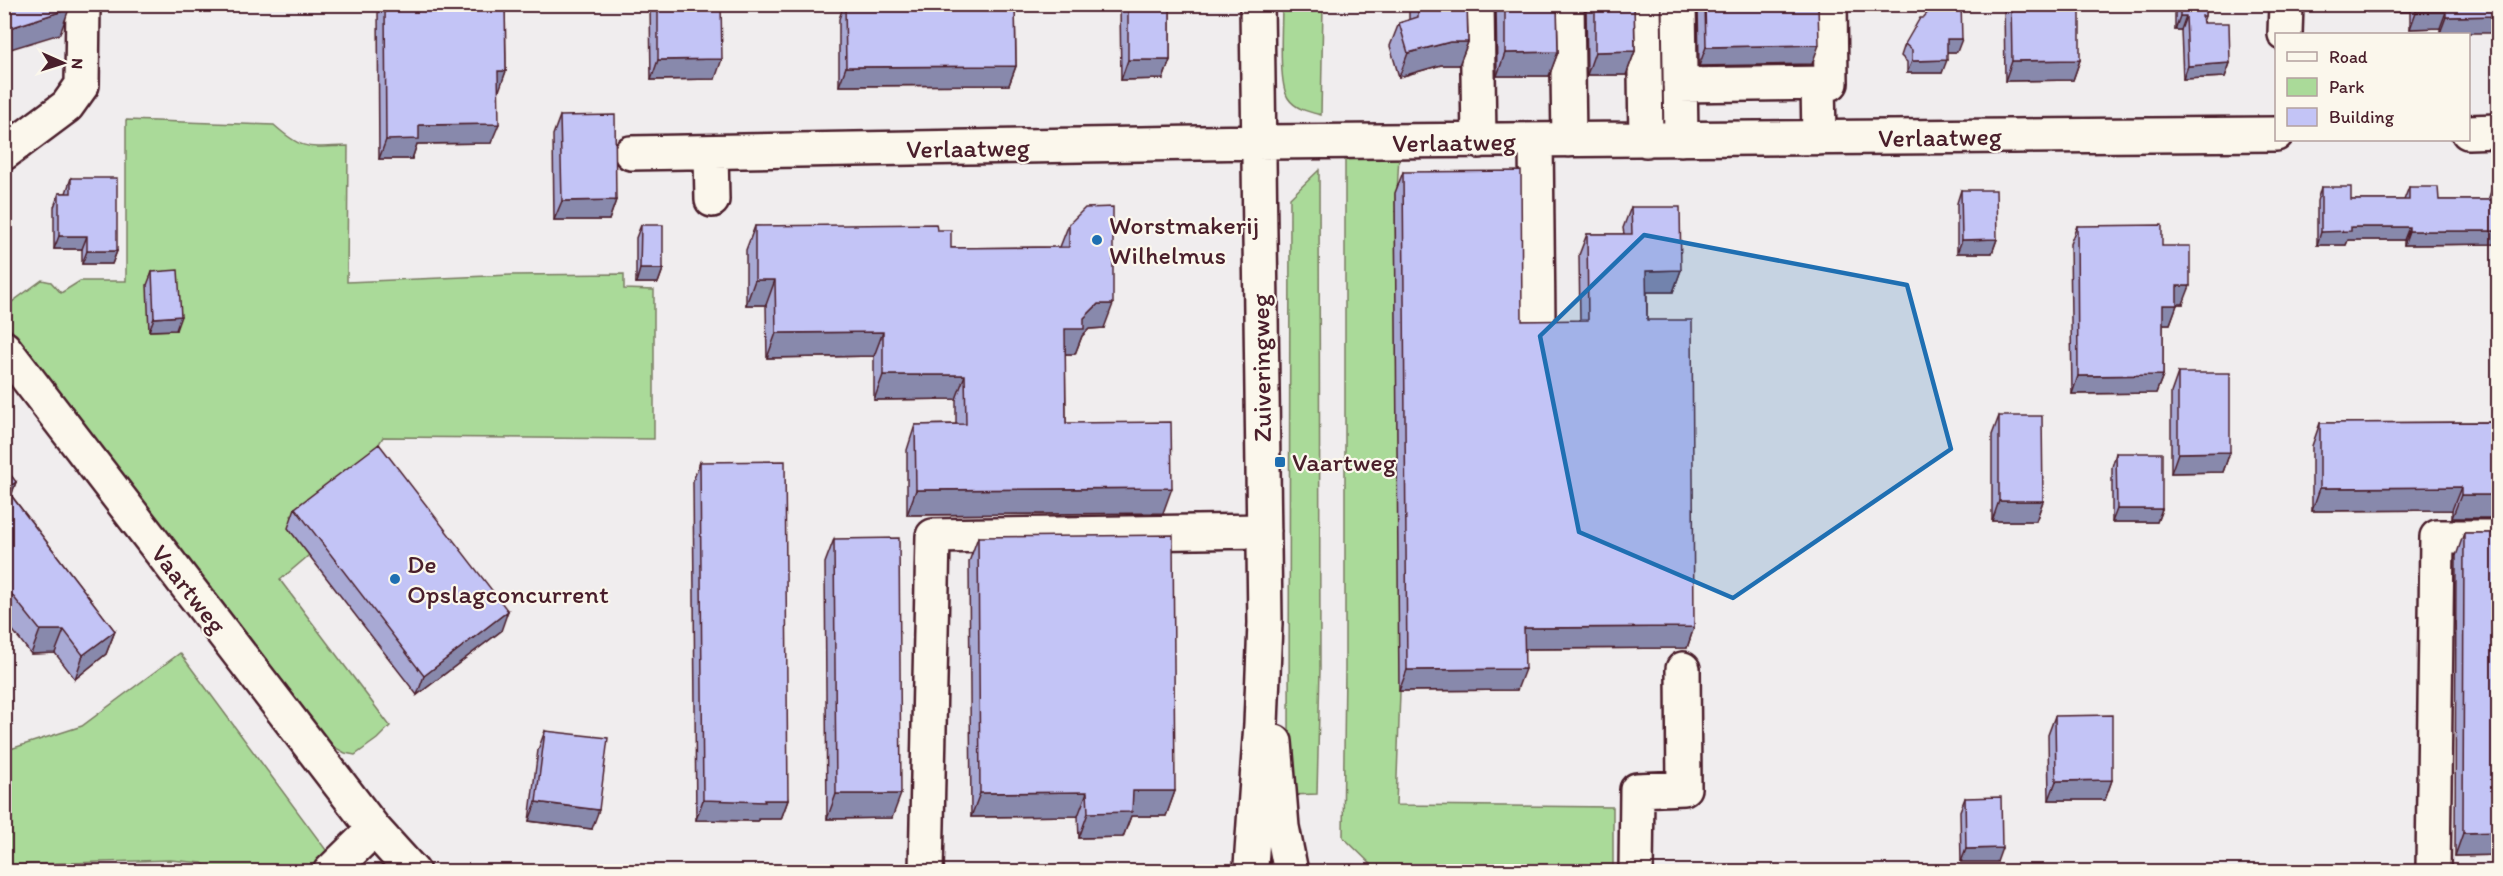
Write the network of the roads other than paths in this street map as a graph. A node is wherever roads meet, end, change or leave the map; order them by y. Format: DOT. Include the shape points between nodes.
graph roads {
  1 [pos="83,4"];
  2 [pos="1257,4"];
  3 [pos="1477,4"];
  4 [pos="1567,4"];
  5 [pos="1644,4"];
  6 [pos="1679,4"];
  7 [pos="1830,4"];
  8 [pos="2286,4"];
  9 [pos="2285,33"];
  10 [pos="1818,83"];
  11 [pos="1680,85"];
  12 [pos="2499,131"];
  13 [pos="2470,132"];
  14 [pos="2275,134"];
  15 [pos="1819,138"];
  16 [pos="1681,139"];
  17 [pos="1569,140"];
  18 [pos="1646,140"];
  19 [pos="1479,141"];
  20 [pos="1536,141"];
  21 [pos="1257,142"];
  22 [pos="6,149"];
  23 [pos="631,153"];
  24 [pos="711,153"];
  25 [pos="712,200"];
  26 [pos="1538,324"];
  27 [pos="4,348"];
  28 [pos="1263,531"];
  29 [pos="2499,537"];
  30 [pos="1265,623"];
  31 [pos="1683,669"];
  32 [pos="374,829"];
  33 [pos="1247,869"];
  34 [pos="1294,869"];
  35 [pos="330,872"];
  36 [pos="413,872"];
  37 [pos="926,872"];
  38 [pos="1636,872"];
  39 [pos="2433,872"];
  1 -- 22 [label="street" via="82,85 67,106"];
  2 -- 21 [label="street, Zuiveringweg"];
  3 -- 19 [label="street"];
  4 -- 17 [label="street"];
  5 -- 18 [label="street"];
  6 -- 11 [label="street"];
  7 -- 10 [label="street" via="1831,83"];
  8 -- 9 [label="street"];
  10 -- 11 [label="street"];
  10 -- 15 [label="street"];
  11 -- 16 [label="street"];
  12 -- 13 [label="street"];
  14 -- 15 [label="street, Verlaatweg"];
  15 -- 16 [label="street, Verlaatweg"];
  16 -- 18 [label="street, Verlaatweg"];
  17 -- 18 [label="street, Verlaatweg"];
  17 -- 20 [label="street, Verlaatweg"];
  19 -- 20 [label="street, Verlaatweg"];
  19 -- 21 [label="street, Verlaatweg"];
  20 -- 26 [label="street"];
  21 -- 24 [label="street, Verlaatweg"];
  21 -- 28 [label="street, Zuiveringweg"];
  23 -- 24 [label="street, Verlaatweg"];
  24 -- 25 [label="street"];
  27 -- 32 [label="street, Vaartweg"];
  28 -- 30 [label="street, Zuiveringweg"];
  28 -- 37 [label="street" via="933,536"];
  29 -- 39 [label="street" via="2437,537"];
  30 -- 33 [label="street, Zuiveringweg" via="1261,724"];
  30 -- 34 [label="street, Zuiveringweg" via="1281,827"];
  31 -- 38 [label="street" via="1684,788 1637,790"];
  32 -- 35 [label="street"];
  32 -- 36 [label="street, Vaartweg"];
  33 -- 34 [label="street" via="1271,863"];
}
